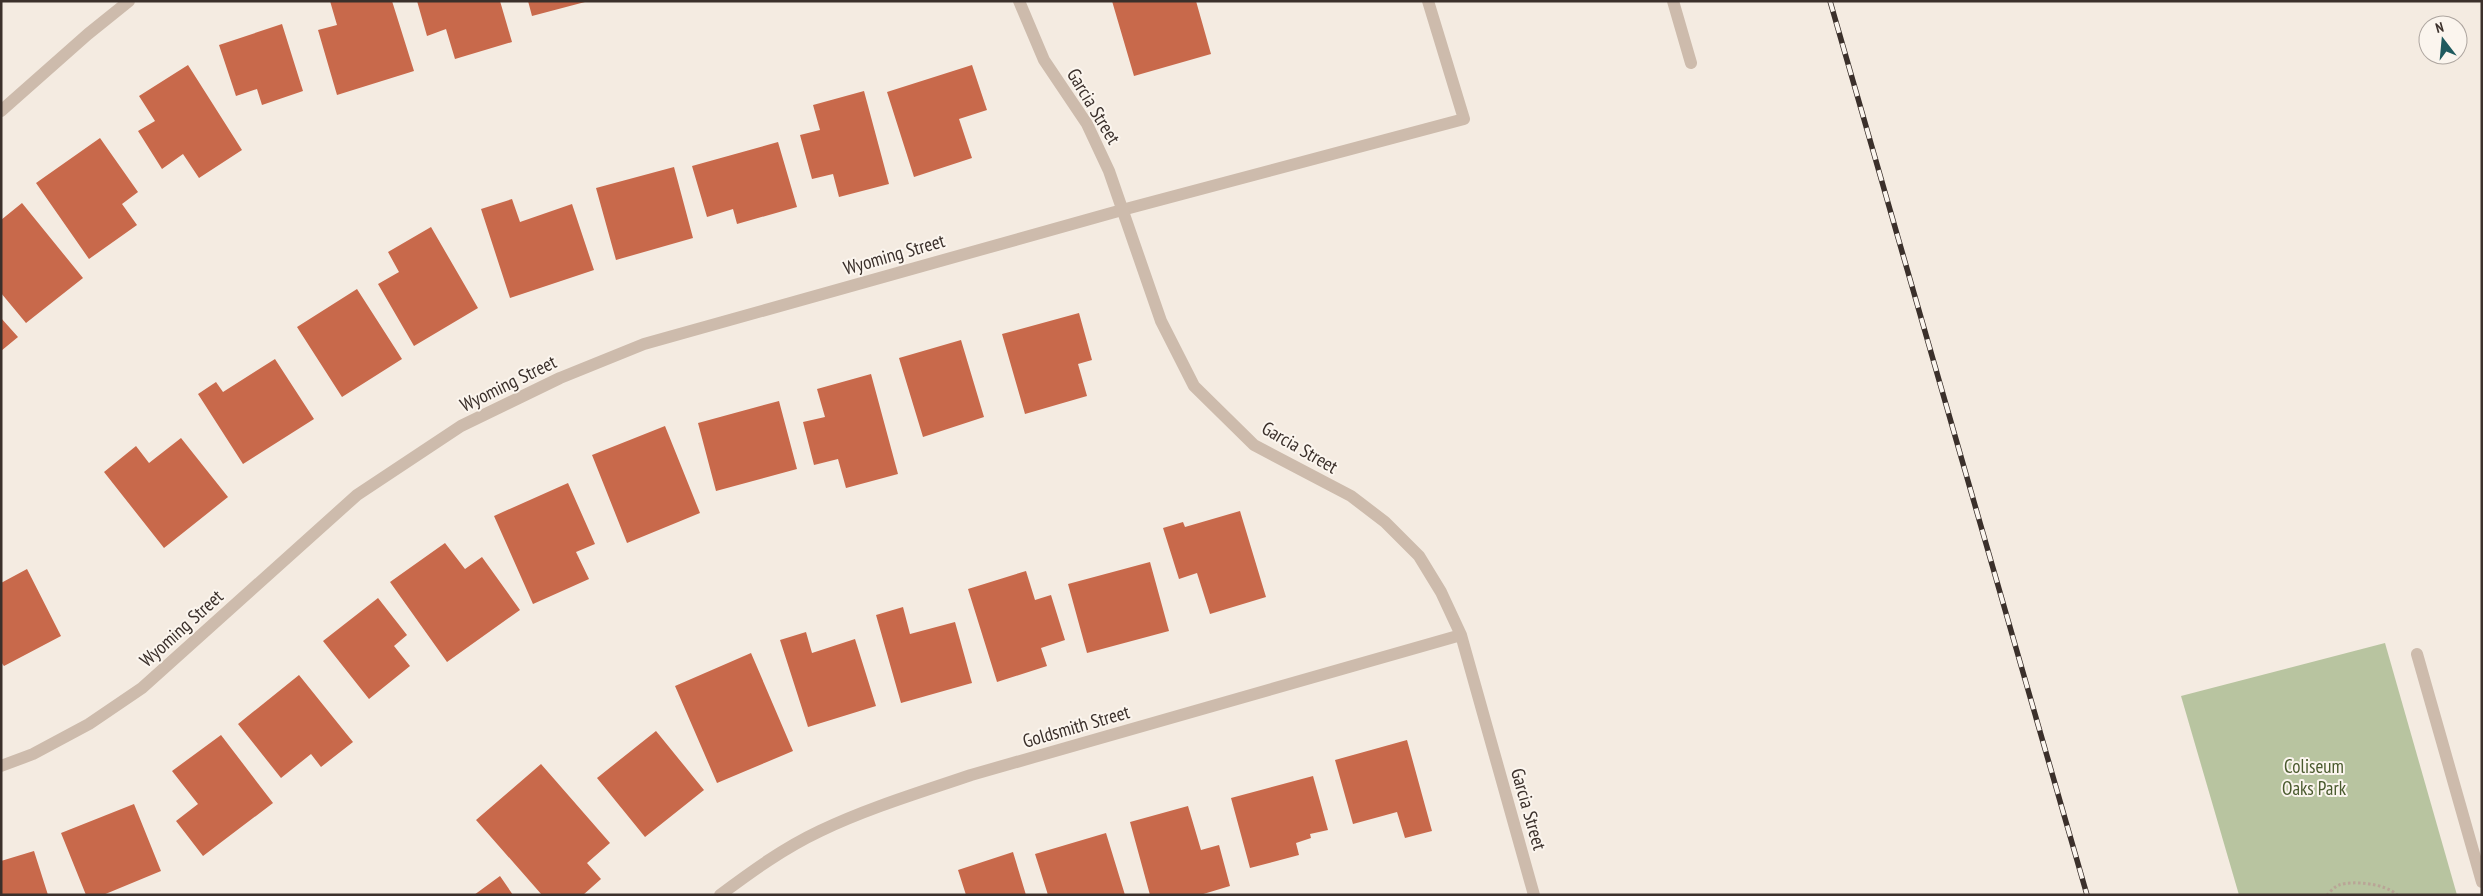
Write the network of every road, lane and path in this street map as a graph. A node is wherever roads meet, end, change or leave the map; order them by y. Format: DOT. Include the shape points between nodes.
graph roads {
  1 [pos="129,1"];
  2 [pos="1019,1"];
  3 [pos="1428,1"];
  4 [pos="1673,1"];
  5 [pos="1691,63"];
  6 [pos="1,111"];
  7 [pos="1122,210"];
  8 [pos="1461,635"];
  9 [pos="2417,654"];
  10 [pos="1,766"];
  11 [pos="2482,882"];
  12 [pos="720,895"];
  13 [pos="1534,895"];
  14 [pos="2327,895"];
  15 [pos="2397,895"];
  1 -- 6 [label="street"];
  2 -- 7 [label="street, Garcia Street" via="1044,60 1091,132"];
  3 -- 7 [label="street, Wyoming Street" via="1464,119"];
  4 -- 5 [label="street"];
  7 -- 8 [label="street, Garcia Street" via="1161,321 1194,386 1254,445 1351,496 1385,522 1419,556 1441,592"];
  7 -- 10 [label="street, Wyoming Street" via="644,344 560,378 462,426 357,495 142,688 89,724 33,754"];
  8 -- 12 [label="street, Goldsmith Street" via="971,775 894,802 820,831 762,863"];
  8 -- 13 [label="street, Garcia Street"];
  9 -- 11 [label="street"];
  14 -- 15 [label="path" via="2339,885 2367,883 2391,889"];
}
